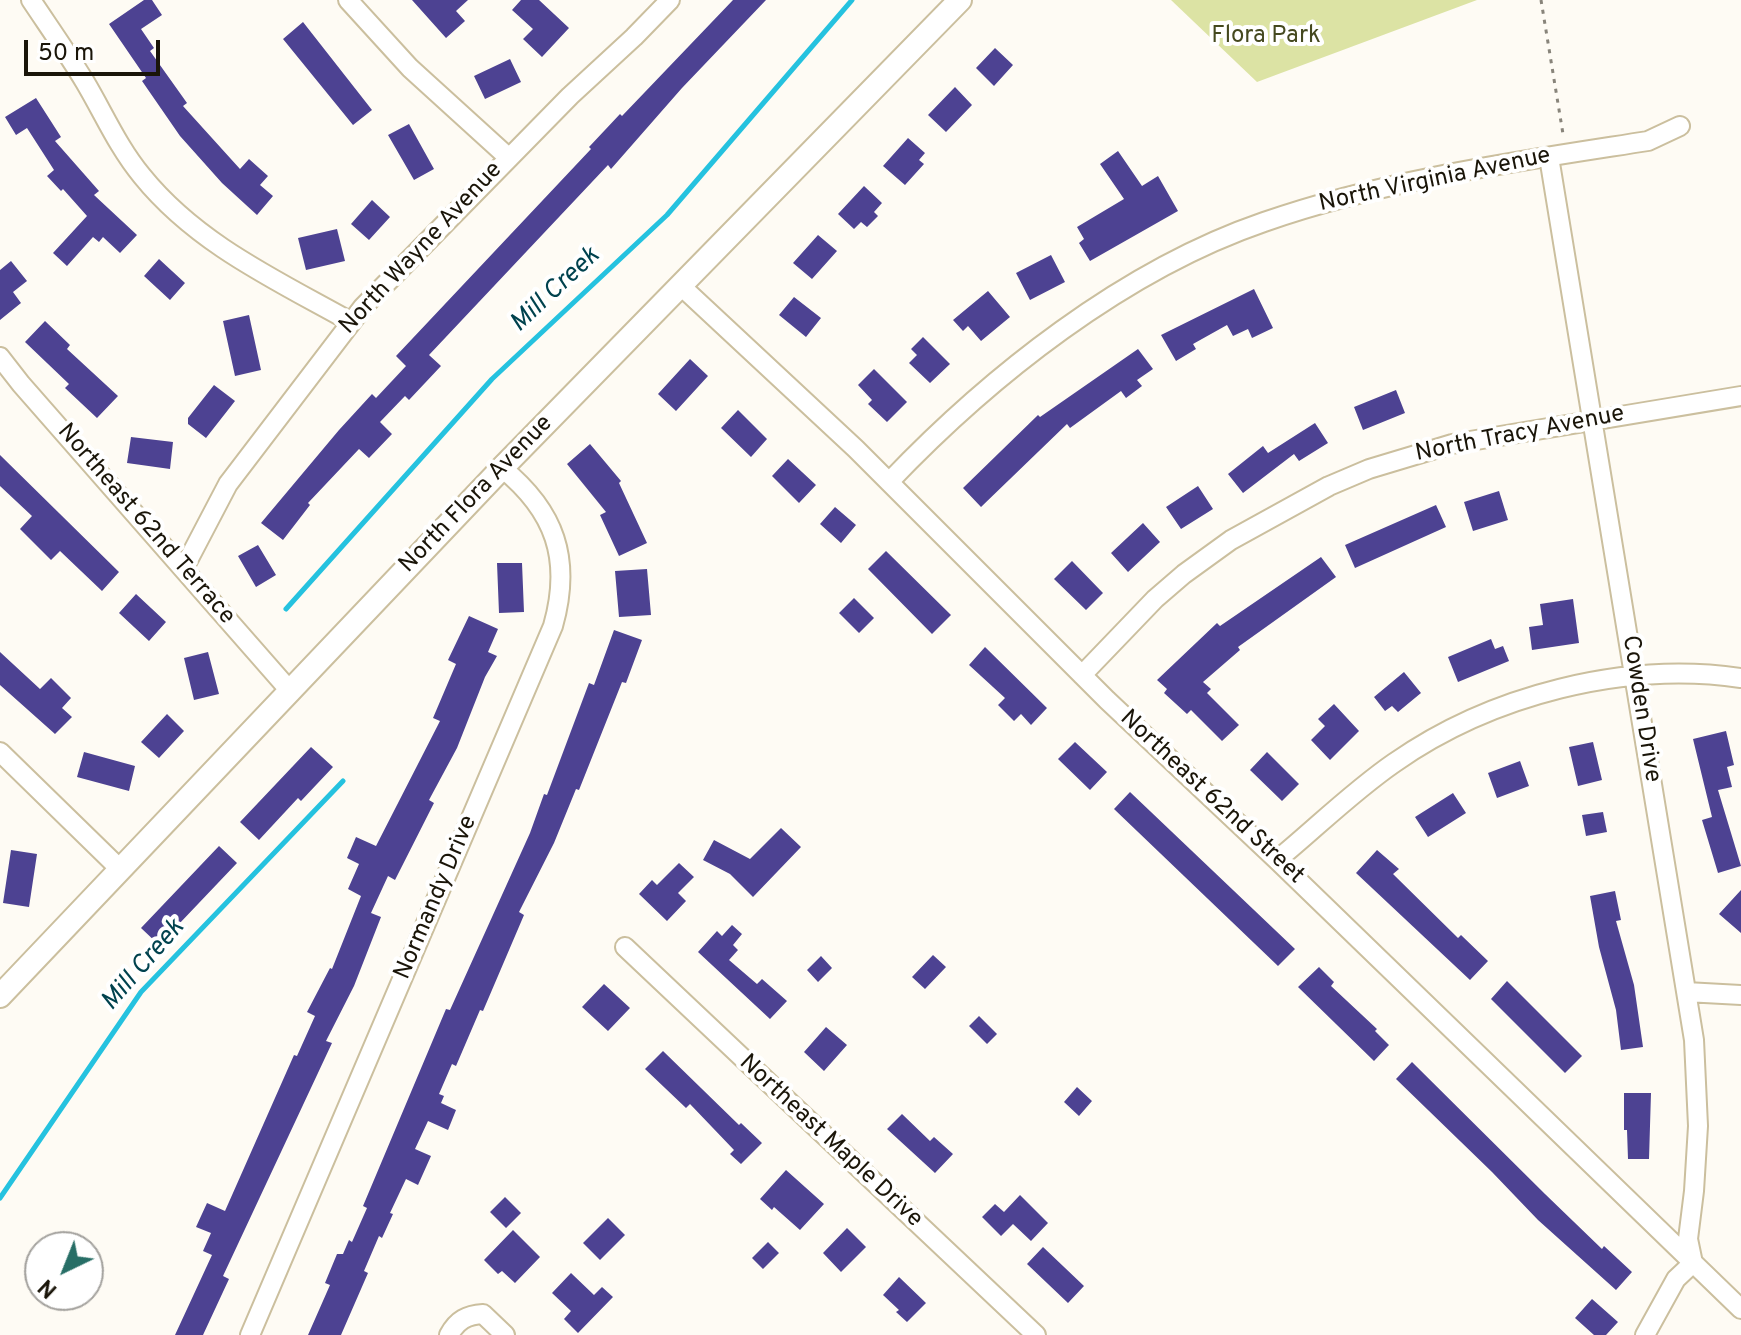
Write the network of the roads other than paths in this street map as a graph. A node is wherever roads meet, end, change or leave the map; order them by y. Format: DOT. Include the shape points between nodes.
graph roads {
  1 [pos="31,0"];
  2 [pos="348,0"];
  3 [pos="670,0"];
  4 [pos="960,0"];
  5 [pos="1680,126"];
  6 [pos="1558,155"];
  7 [pos="509,158"];
  8 [pos="681,286"];
  9 [pos="351,322"];
  10 [pos="0,357"];
  11 [pos="1741,396"];
  12 [pos="1592,421"];
  13 [pos="502,468"];
  14 [pos="889,482"];
  15 [pos="184,568"];
  16 [pos="1082,675"];
  17 [pos="1634,677"];
  18 [pos="1741,678"];
  19 [pos="291,692"];
  20 [pos="0,752"];
  21 [pos="1277,860"];
  22 [pos="121,870"];
  23 [pos="625,947"];
  24 [pos="1686,992"];
  25 [pos="1741,995"];
  26 [pos="0,996"];
  27 [pos="1693,1263"];
  28 [pos="1741,1309"];
  29 [pos="250,1335"];
  30 [pos="449,1335"];
  31 [pos="505,1335"];
  32 [pos="1036,1335"];
  33 [pos="1645,1335"];
  1 -- 9 [label="street" via="119,144 170,206 233,256"];
  2 -- 7 [label="street" via="410,68"];
  3 -- 7 [label="street, North Wayne Avenue"];
  4 -- 8 [label="street, North Flora Avenue"];
  5 -- 6 [label="street, North Virginia Avenue" via="1648,141"];
  6 -- 12 [label="street, Cowden Drive"];
  6 -- 14 [label="street, North Virginia Avenue" via="1389,186 1218,240 1143,279 1034,351 950,421"];
  7 -- 9 [label="street, North Wayne Avenue"];
  8 -- 13 [label="street, North Flora Avenue"];
  8 -- 14 [label="street, Northeast 62nd Street"];
  9 -- 15 [label="street, North Wayne Avenue" via="228,484"];
  10 -- 15 [label="street, Northeast 62nd Terrace"];
  11 -- 12 [label="street, North Tracy Avenue"];
  12 -- 16 [label="street, North Tracy Avenue" via="1452,444 1329,486 1242,533 1184,574"];
  12 -- 17 [label="street, Cowden Drive"];
  13 -- 19 [label="street, North Flora Avenue"];
  13 -- 29 [label="street, Normandy Drive" via="538,503 554,534 562,580 560,604"];
  14 -- 16 [label="street, Northeast 62nd Street"];
  15 -- 19 [label="street, Northeast 62nd Terrace"];
  16 -- 21 [label="street, Northeast 62nd Street"];
  17 -- 18 [label="street"];
  17 -- 21 [label="street" via="1528,698 1439,735 1354,792"];
  17 -- 24 [label="street, Cowden Drive"];
  19 -- 22 [label="street, North Flora Avenue"];
  20 -- 22 [label="street"];
  21 -- 27 [label="street, Northeast 62nd Street"];
  22 -- 26 [label="street, North Flora Avenue"];
  23 -- 32 [label="street, Northeast Maple Drive"];
  24 -- 25 [label="street"];
  24 -- 27 [label="street, Cowden Drive" via="1697,1074 1688,1239"];
  27 -- 28 [label="street, Northeast 62nd Street"];
  27 -- 33 [label="street" via="1676,1279"];
  30 -- 31 [label="street" via="460,1321 483,1314"];
}
